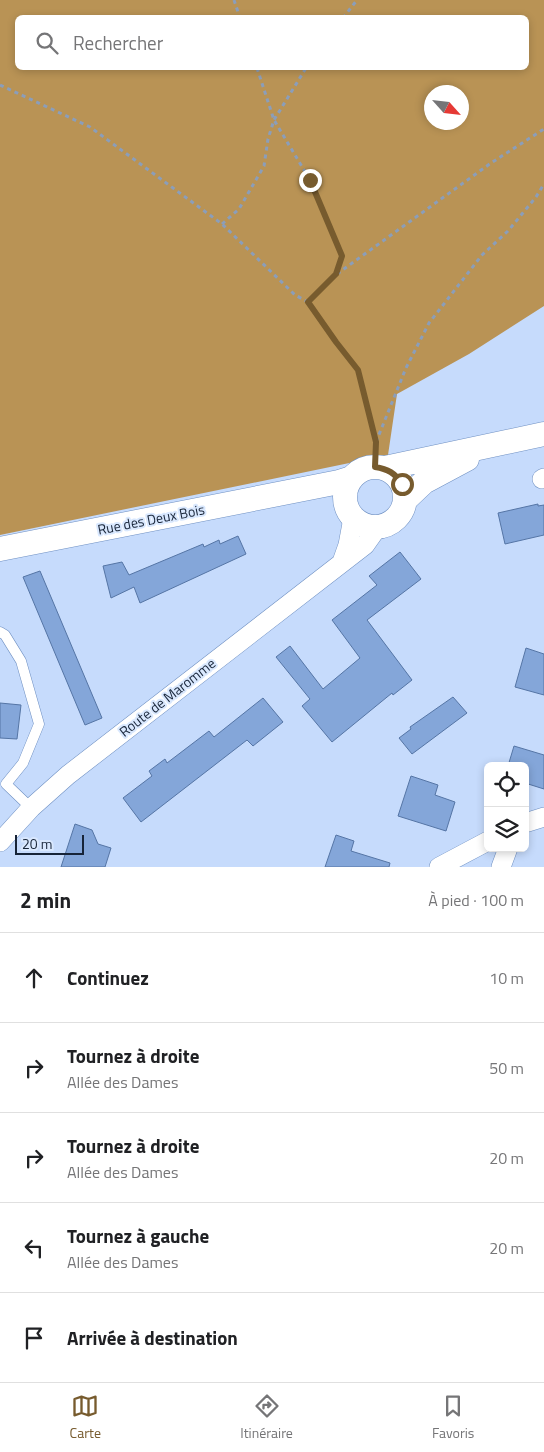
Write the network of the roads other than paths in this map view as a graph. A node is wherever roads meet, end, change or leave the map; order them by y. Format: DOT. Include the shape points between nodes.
graph roads {
  1 [pos="544,434"];
  2 [pos="491,446"];
  3 [pos="380,468"];
  4 [pos="352,478"];
  5 [pos="302,489"];
  6 [pos="406,499"];
  7 [pos="350,511"];
  8 [pos="377,528"];
  9 [pos="0,548"];
  10 [pos="342,562"];
  11 [pos="0,632"];
  12 [pos="31,808"];
  13 [pos="544,817"];
  14 [pos="529,822"];
  15 [pos="0,842"];
  16 [pos="484,843"];
  17 [pos="507,852"];
  18 [pos="439,867"];
  19 [pos="501,867"];
  1 -- 2 [label="street"];
  2 -- 3 [label="street"];
  2 -- 6 [label="street" via="424,482"];
  3 -- 4 [label="street" via="366,468"];
  3 -- 6 [label="street" via="392,472 402,484"];
  4 -- 5 [label="street, Rue des Deux Bois"];
  4 -- 7 [label="street" via="345,495"];
  5 -- 7 [label="street, Rue des Deux Bois"];
  5 -- 9 [label="street, Rue des Deux Bois"];
  6 -- 8 [label="street" via="396,519"];
  7 -- 8 [label="street" via="364,526"];
  7 -- 10 [label="street" via="348,545"];
  8 -- 10 [label="street, Route de Maromme" via="365,545"];
  10 -- 12 [label="street, Route de Maromme" via="68,775"];
  11 -- 12 [label="lane" via="21,661 39,724 23,763 6,784"];
  12 -- 15 [label="street, Route de Maromme"];
  13 -- 14 [label="street"];
  16 -- 18 [label="street"];
  17 -- 19 [label="street"];
}
